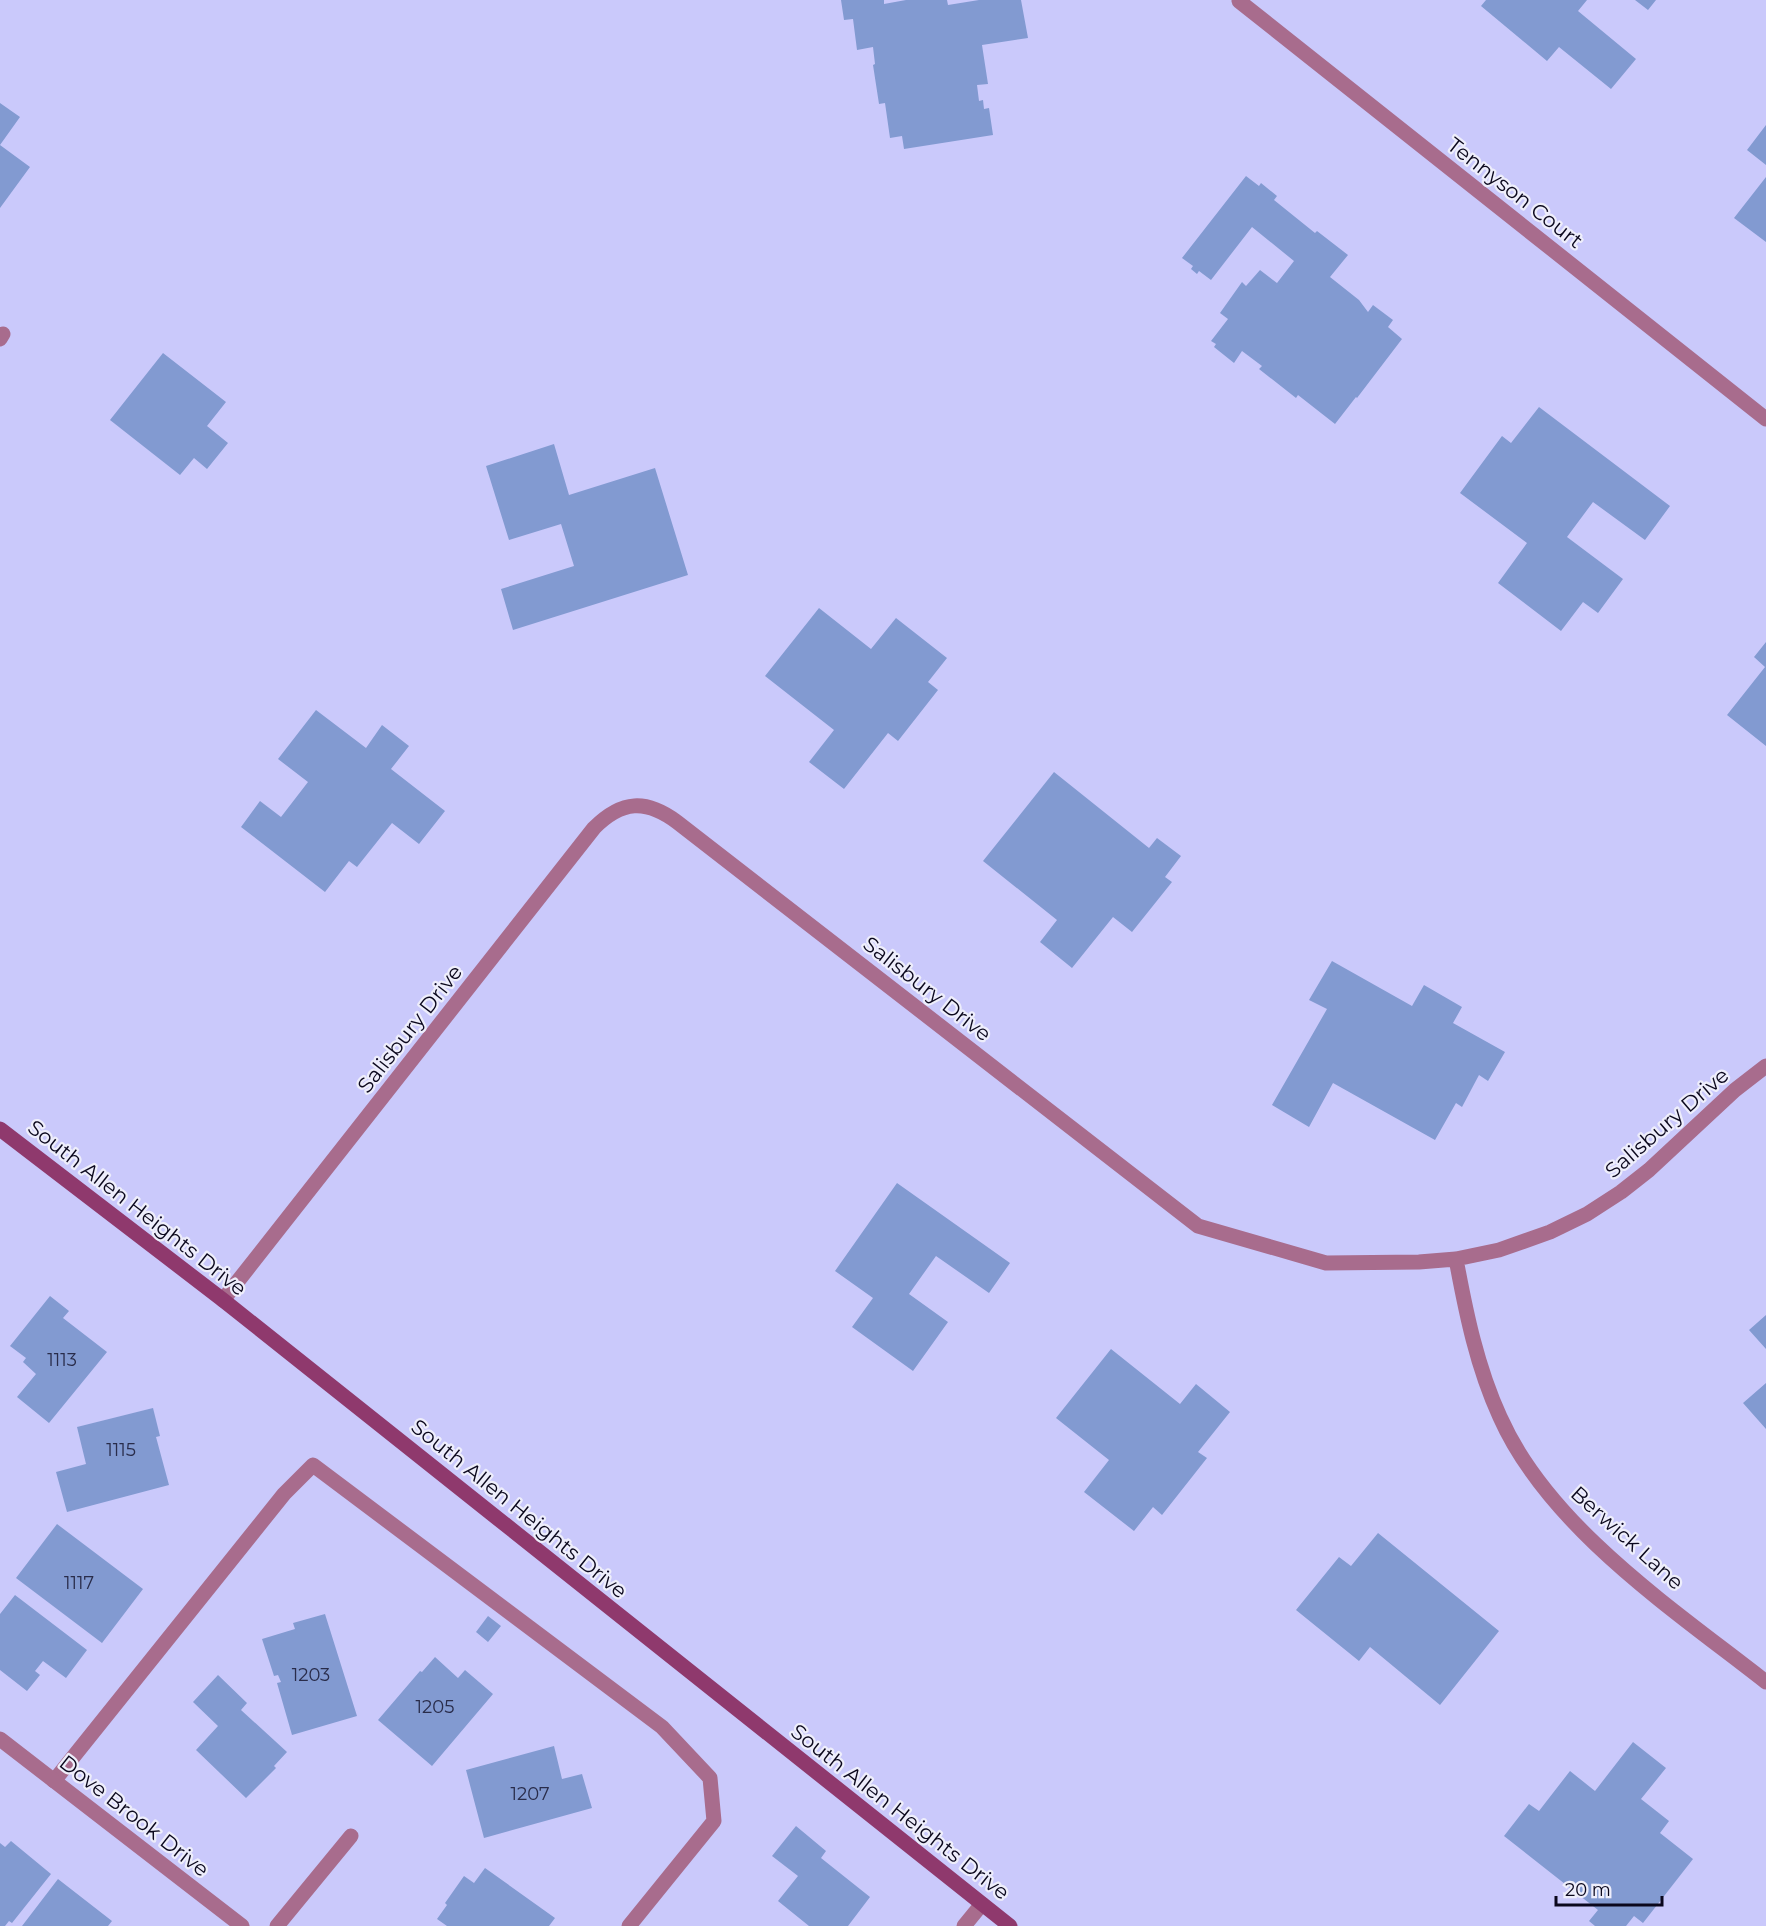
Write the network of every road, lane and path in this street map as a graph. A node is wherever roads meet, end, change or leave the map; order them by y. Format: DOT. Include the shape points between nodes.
graph roads {
  1 [pos="1239,1"];
  2 [pos="1766,418"];
  3 [pos="1766,1066"];
  4 [pos="0,1129"];
  5 [pos="1456,1259"];
  6 [pos="223,1300"];
  7 [pos="1766,1682"];
  8 [pos="0,1739"];
  9 [pos="54,1781"];
  10 [pos="351,1836"];
  11 [pos="982,1904"];
  12 [pos="242,1926"];
  13 [pos="277,1926"];
  14 [pos="629,1926"];
  15 [pos="964,1926"];
  16 [pos="1010,1926"];
  1 -- 2 [label="street, Tennyson Court"];
  3 -- 5 [label="street, Salisbury Drive" via="1649,1170 1587,1214 1499,1250"];
  4 -- 6 [label="main road, South Allen Heights Drive"];
  5 -- 6 [label="street, Salisbury Drive" via="1326,1263 1198,1226 671,818 652,807 637,806 607,815 594,828"];
  5 -- 7 [label="street, Berwick Lane" via="1485,1380 1500,1418 1533,1474 1572,1522 1602,1550"];
  6 -- 11 [label="main road, South Allen Heights Drive"];
  8 -- 9 [label="street, Dove Brook Drive"];
  9 -- 12 [label="street, Dove Brook Drive"];
  9 -- 14 [label="street" via="284,1494 313,1465 662,1726 710,1778 714,1821"];
  10 -- 13 [label="street"];
  11 -- 15 [label="street"];
  11 -- 16 [label="main road, South Allen Heights Drive"];
}
